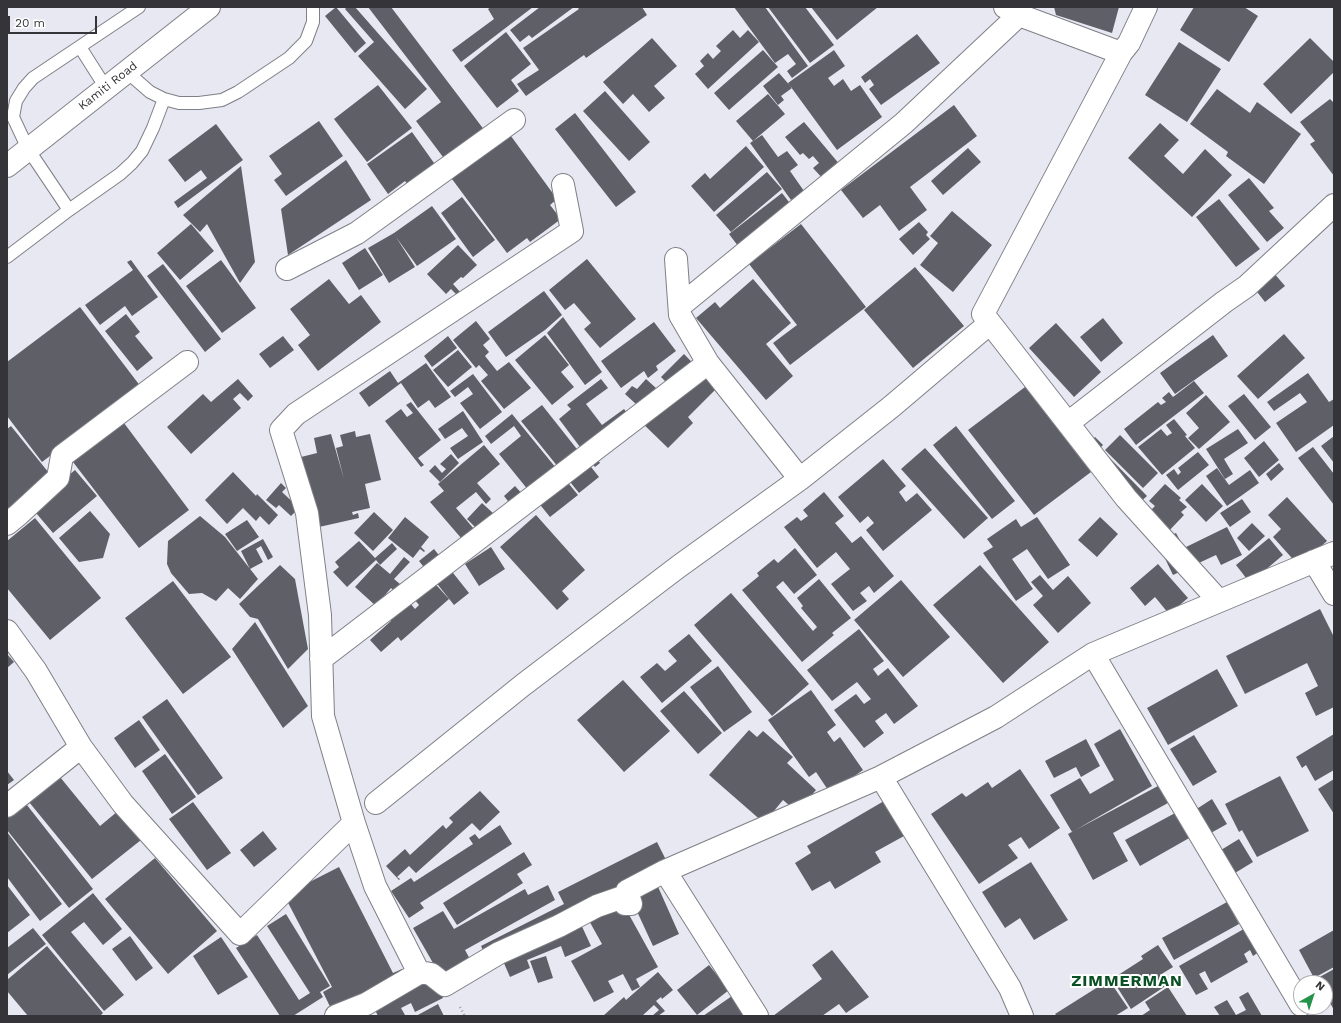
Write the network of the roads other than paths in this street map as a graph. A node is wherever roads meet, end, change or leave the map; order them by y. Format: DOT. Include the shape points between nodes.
graph roads {
  1 [pos="139,7"];
  2 [pos="209,7"];
  3 [pos="313,7"];
  4 [pos="1146,7"];
  5 [pos="1012,11"];
  6 [pos="80,47"];
  7 [pos="1121,53"];
  8 [pos="127,72"];
  9 [pos="106,88"];
  10 [pos="164,99"];
  11 [pos="514,120"];
  12 [pos="28,149"];
  13 [pos="7,166"];
  14 [pos="563,185"];
  15 [pos="1334,205"];
  16 [pos="69,210"];
  17 [pos="7,257"];
  18 [pos="676,259"];
  19 [pos="286,269"];
  20 [pos="680,306"];
  21 [pos="990,323"];
  22 [pos="187,362"];
  23 [pos="708,363"];
  24 [pos="1068,423"];
  25 [pos="800,478"];
  26 [pos="7,524"];
  27 [pos="1334,553"];
  28 [pos="1314,561"];
  29 [pos="1334,594"];
  30 [pos="1219,601"];
  31 [pos="7,631"];
  32 [pos="1093,654"];
  33 [pos="321,659"];
  34 [pos="81,747"];
  35 [pos="881,777"];
  36 [pos="376,803"];
  37 [pos="7,806"];
  38 [pos="354,823"];
  39 [pos="665,871"];
  40 [pos="419,973"];
  41 [pos="1293,991"];
  42 [pos="336,1016"];
  43 [pos="757,1016"];
  44 [pos="1022,1016"];
  1 -- 6 [label="lane"];
  2 -- 8 [label="street, Kamiti Road"];
  3 -- 10 [label="lane" via="313,22 306,41 290,58 238,92 222,100 199,103 179,103"];
  4 -- 7 [label="street" via="1129,43"];
  5 -- 7 [label="street"];
  5 -- 20 [label="street" via="904,123"];
  6 -- 9 [label="lane"];
  6 -- 12 [label="lane" via="33,78 16,102 13,118"];
  7 -- 21 [label="street" via="983,314"];
  8 -- 9 [label="street, Kamiti Road"];
  8 -- 10 [label="lane" via="150,92"];
  9 -- 12 [label="street, Kamiti Road"];
  10 -- 16 [label="lane" via="154,128 142,151 132,163"];
  11 -- 19 [label="street" via="357,233"];
  12 -- 13 [label="street, Kamiti Road"];
  12 -- 16 [label="lane"];
  14 -- 33 [label="street" via="572,231 296,414 281,430 307,513 320,615"];
  15 -- 24 [label="street" via="1247,286"];
  16 -- 17 [label="lane"];
  18 -- 20 [label="street"];
  20 -- 23 [label="street" via="680,315"];
  21 -- 24 [label="street"];
  21 -- 25 [label="street" via="891,407"];
  22 -- 26 [label="street" via="62,456 58,478"];
  23 -- 25 [label="street"];
  23 -- 33 [label="street"];
  24 -- 30 [label="street" via="1126,498"];
  25 -- 36 [label="street" via="523,685"];
  27 -- 28 [label="street"];
  28 -- 29 [label="street"];
  28 -- 30 [label="street"];
  30 -- 32 [label="street"];
  31 -- 34 [label="street" via="36,671"];
  32 -- 35 [label="street" via="996,717"];
  32 -- 41 [label="street"];
  33 -- 38 [label="street" via="323,716"];
  34 -- 37 [label="street"];
  34 -- 38 [label="street" via="123,804 240,934"];
  35 -- 39 [label="street"];
  35 -- 44 [label="street" via="1010,988"];
  38 -- 40 [label="street" via="375,886"];
  39 -- 40 [label="street" via="627,891 631,904 624,904 620,898 598,906 499,954 445,985 431,974"];
  39 -- 43 [label="street"];
  40 -- 42 [label="street" via="366,1004"];
}
